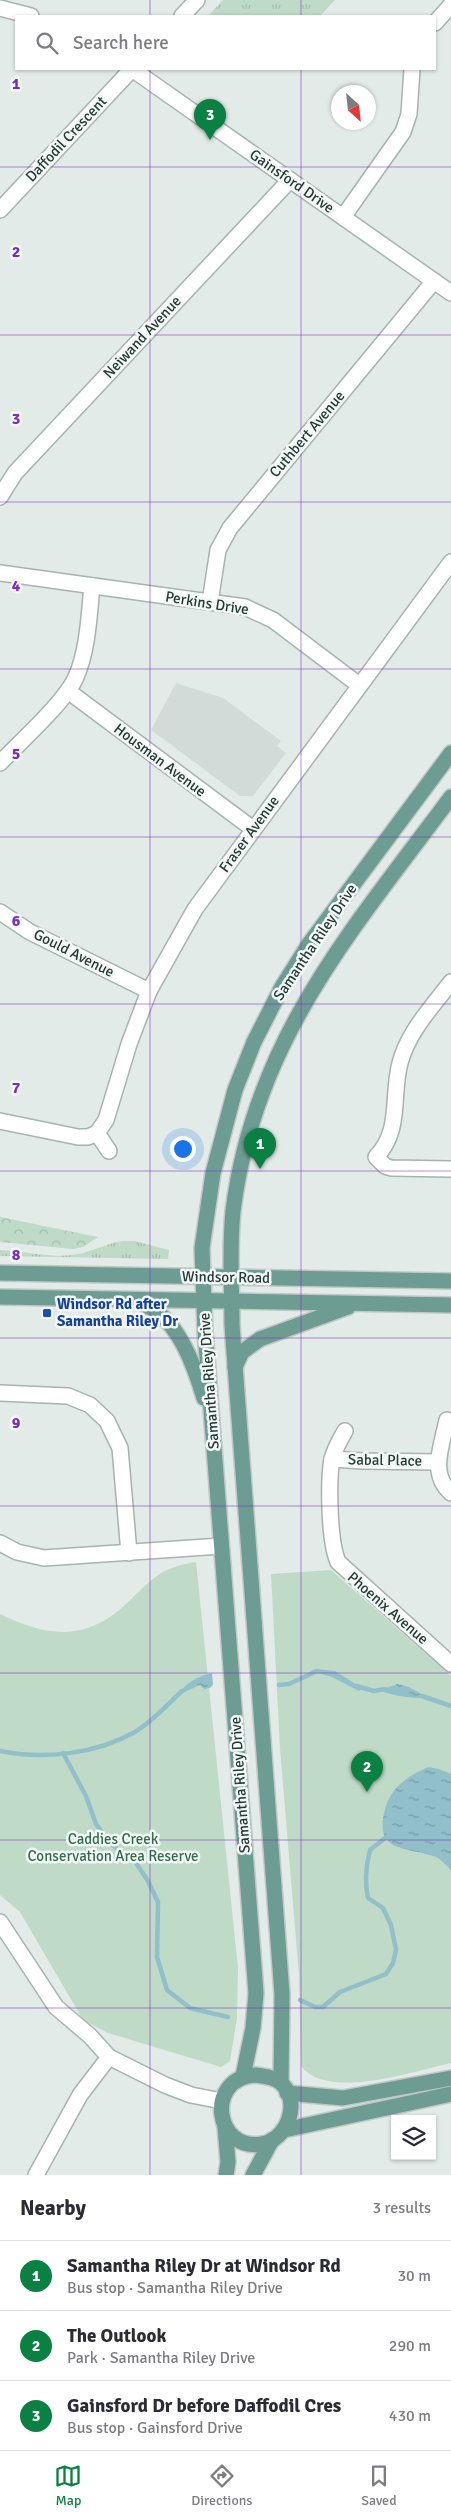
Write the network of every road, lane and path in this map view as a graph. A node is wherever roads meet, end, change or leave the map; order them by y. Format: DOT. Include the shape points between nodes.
graph roads {
  1 [pos="197,0"];
  2 [pos="451,5"];
  3 [pos="0,8"];
  4 [pos="27,15"];
  5 [pos="183,15"];
  6 [pos="436,22"];
  7 [pos="131,70"];
  8 [pos="133,70"];
  9 [pos="412,70"];
  10 [pos="290,180"];
  11 [pos="0,210"];
  12 [pos="343,217"];
  13 [pos="434,281"];
  14 [pos="451,293"];
  15 [pos="0,497"];
  16 [pos="451,562"];
  17 [pos="0,573"];
  18 [pos="92,586"];
  19 [pos="210,602"];
  20 [pos="360,685"];
  21 [pos="68,690"];
  22 [pos="451,754"];
  23 [pos="0,763"];
  24 [pos="451,797"];
  25 [pos="253,828"];
  26 [pos="0,912"];
  27 [pos="451,982"];
  28 [pos="149,991"];
  29 [pos="0,1121"];
  30 [pos="97,1133"];
  31 [pos="109,1151"];
  32 [pos="451,1169"];
  33 [pos="0,1273"];
  34 [pos="203,1276"];
  35 [pos="231,1277"];
  36 [pos="451,1282"];
  37 [pos="0,1297"];
  38 [pos="134,1299"];
  39 [pos="204,1300"];
  40 [pos="232,1301"];
  41 [pos="359,1303"];
  42 [pos="451,1305"];
  43 [pos="235,1368"];
  44 [pos="0,1393"];
  45 [pos="212,1420"];
  46 [pos="446,1420"];
  47 [pos="345,1431"];
  48 [pos="332,1459"];
  49 [pos="438,1462"];
  50 [pos="451,1493"];
  51 [pos="0,1543"];
  52 [pos="221,1546"];
  53 [pos="129,1553"];
  54 [pos="451,1664"];
  55 [pos="0,1922"];
  56 [pos="109,2057"];
  57 [pos="243,2076"];
  58 [pos="451,2078"];
  59 [pos="284,2088"];
  60 [pos="451,2094"];
  61 [pos="222,2101"];
  62 [pos="225,2127"];
  63 [pos="284,2130"];
  64 [pos="272,2140"];
  65 [pos="36,2175"];
  66 [pos="226,2175"];
  67 [pos="253,2175"];
  1 -- 5 [label="street"];
  2 -- 6 [label="street"];
  3 -- 4 [label="street"];
  7 -- 11 [label="street, Daffodil Crescent"];
  8 -- 10 [label="street, Gainsford Drive"];
  9 -- 12 [label="street" via="409,114 403,132"];
  10 -- 12 [label="street, Gainsford Drive"];
  10 -- 15 [label="street, Neiwand Avenue" via="15,472"];
  12 -- 13 [label="street, Gainsford Drive"];
  13 -- 14 [label="street, Gainsford Drive"];
  13 -- 19 [label="street, Cuthbert Avenue" via="230,528 218,550"];
  16 -- 20 [label="street, Fraser Avenue"];
  17 -- 18 [label="street, Perkins Drive"];
  18 -- 19 [label="street, Perkins Drive"];
  18 -- 21 [label="street" via="83,653 76,677"];
  19 -- 20 [label="street, Perkins Drive" via="245,607 264,615"];
  20 -- 25 [label="street, Fraser Avenue"];
  21 -- 23 [label="street"];
  21 -- 25 [label="street, Housman Avenue"];
  22 -- 34 [label="main road, Samantha Riley Drive" via="309,944 261,1027 235,1090 219,1144 202,1248"];
  24 -- 35 [label="main road, Samantha Riley Drive" via="327,966 286,1035 262,1093 244,1150 234,1211"];
  25 -- 28 [label="street, Fraser Avenue" via="195,909"];
  26 -- 28 [label="street, Gould Avenue" via="30,932"];
  27 -- 32 [label="street" via="415,1030 404,1051 398,1073 391,1135 376,1157 384,1166 391,1168"];
  28 -- 30 [label="street, Fraser Avenue" via="106,1120"];
  29 -- 30 [label="street" via="78,1137"];
  30 -- 31 [label="street"];
  33 -- 34 [label="main road, Windsor Road"];
  34 -- 35 [label="main road, Windsor Road"];
  34 -- 39 [label="main road, Samantha Riley Drive"];
  35 -- 36 [label="main road, Windsor Road"];
  35 -- 40 [label="main road, Samantha Riley Drive"];
  37 -- 38 [label="main road, Windsor Road"];
  38 -- 39 [label="main road, Windsor Road"];
  38 -- 45 [label="main road" via="160,1314 174,1331 194,1370"];
  39 -- 40 [label="main road, Windsor Road"];
  39 -- 45 [label="main road, Samantha Riley Drive"];
  40 -- 41 [label="main road, Windsor Road"];
  40 -- 43 [label="main road, Samantha Riley Drive"];
  41 -- 42 [label="main road, Windsor Road"];
  41 -- 43 [label="main road" via="260,1339 242,1352"];
  43 -- 59 [label="main road, Samantha Riley Drive" via="282,1994"];
  44 -- 53 [label="street" via="68,1396 90,1405 107,1421 120,1448"];
  45 -- 52 [label="main road, Samantha Riley Drive"];
  46 -- 49 [label="street, Sabal Place"];
  47 -- 48 [label="street, Phoenix Avenue"];
  48 -- 49 [label="street, Sabal Place"];
  48 -- 54 [label="street, Phoenix Avenue" via="331,1514 338,1562"];
  49 -- 50 [label="street, Sabal Place" via="439,1477"];
  51 -- 53 [label="street" via="17,1552 44,1558"];
  52 -- 53 [label="street"];
  52 -- 57 [label="main road, Samantha Riley Drive" via="256,1993"];
  55 -- 56 [label="street" via="56,2007"];
  56 -- 61 [label="street" via="165,2085 191,2095"];
  56 -- 65 [label="street" via="80,2095"];
  57 -- 59 [label="main road" via="266,2076"];
  57 -- 61 [label="main road" via="226,2090"];
  58 -- 59 [label="main road" via="343,2098"];
  59 -- 63 [label="main road" via="290,2113"];
  60 -- 63 [label="main road"];
  61 -- 62 [label="main road" via="220,2110"];
  62 -- 64 [label="main road" via="232,2136 246,2143 262,2144"];
  62 -- 66 [label="main road"];
  63 -- 64 [label="main road"];
  64 -- 67 [label="main road"];
}
